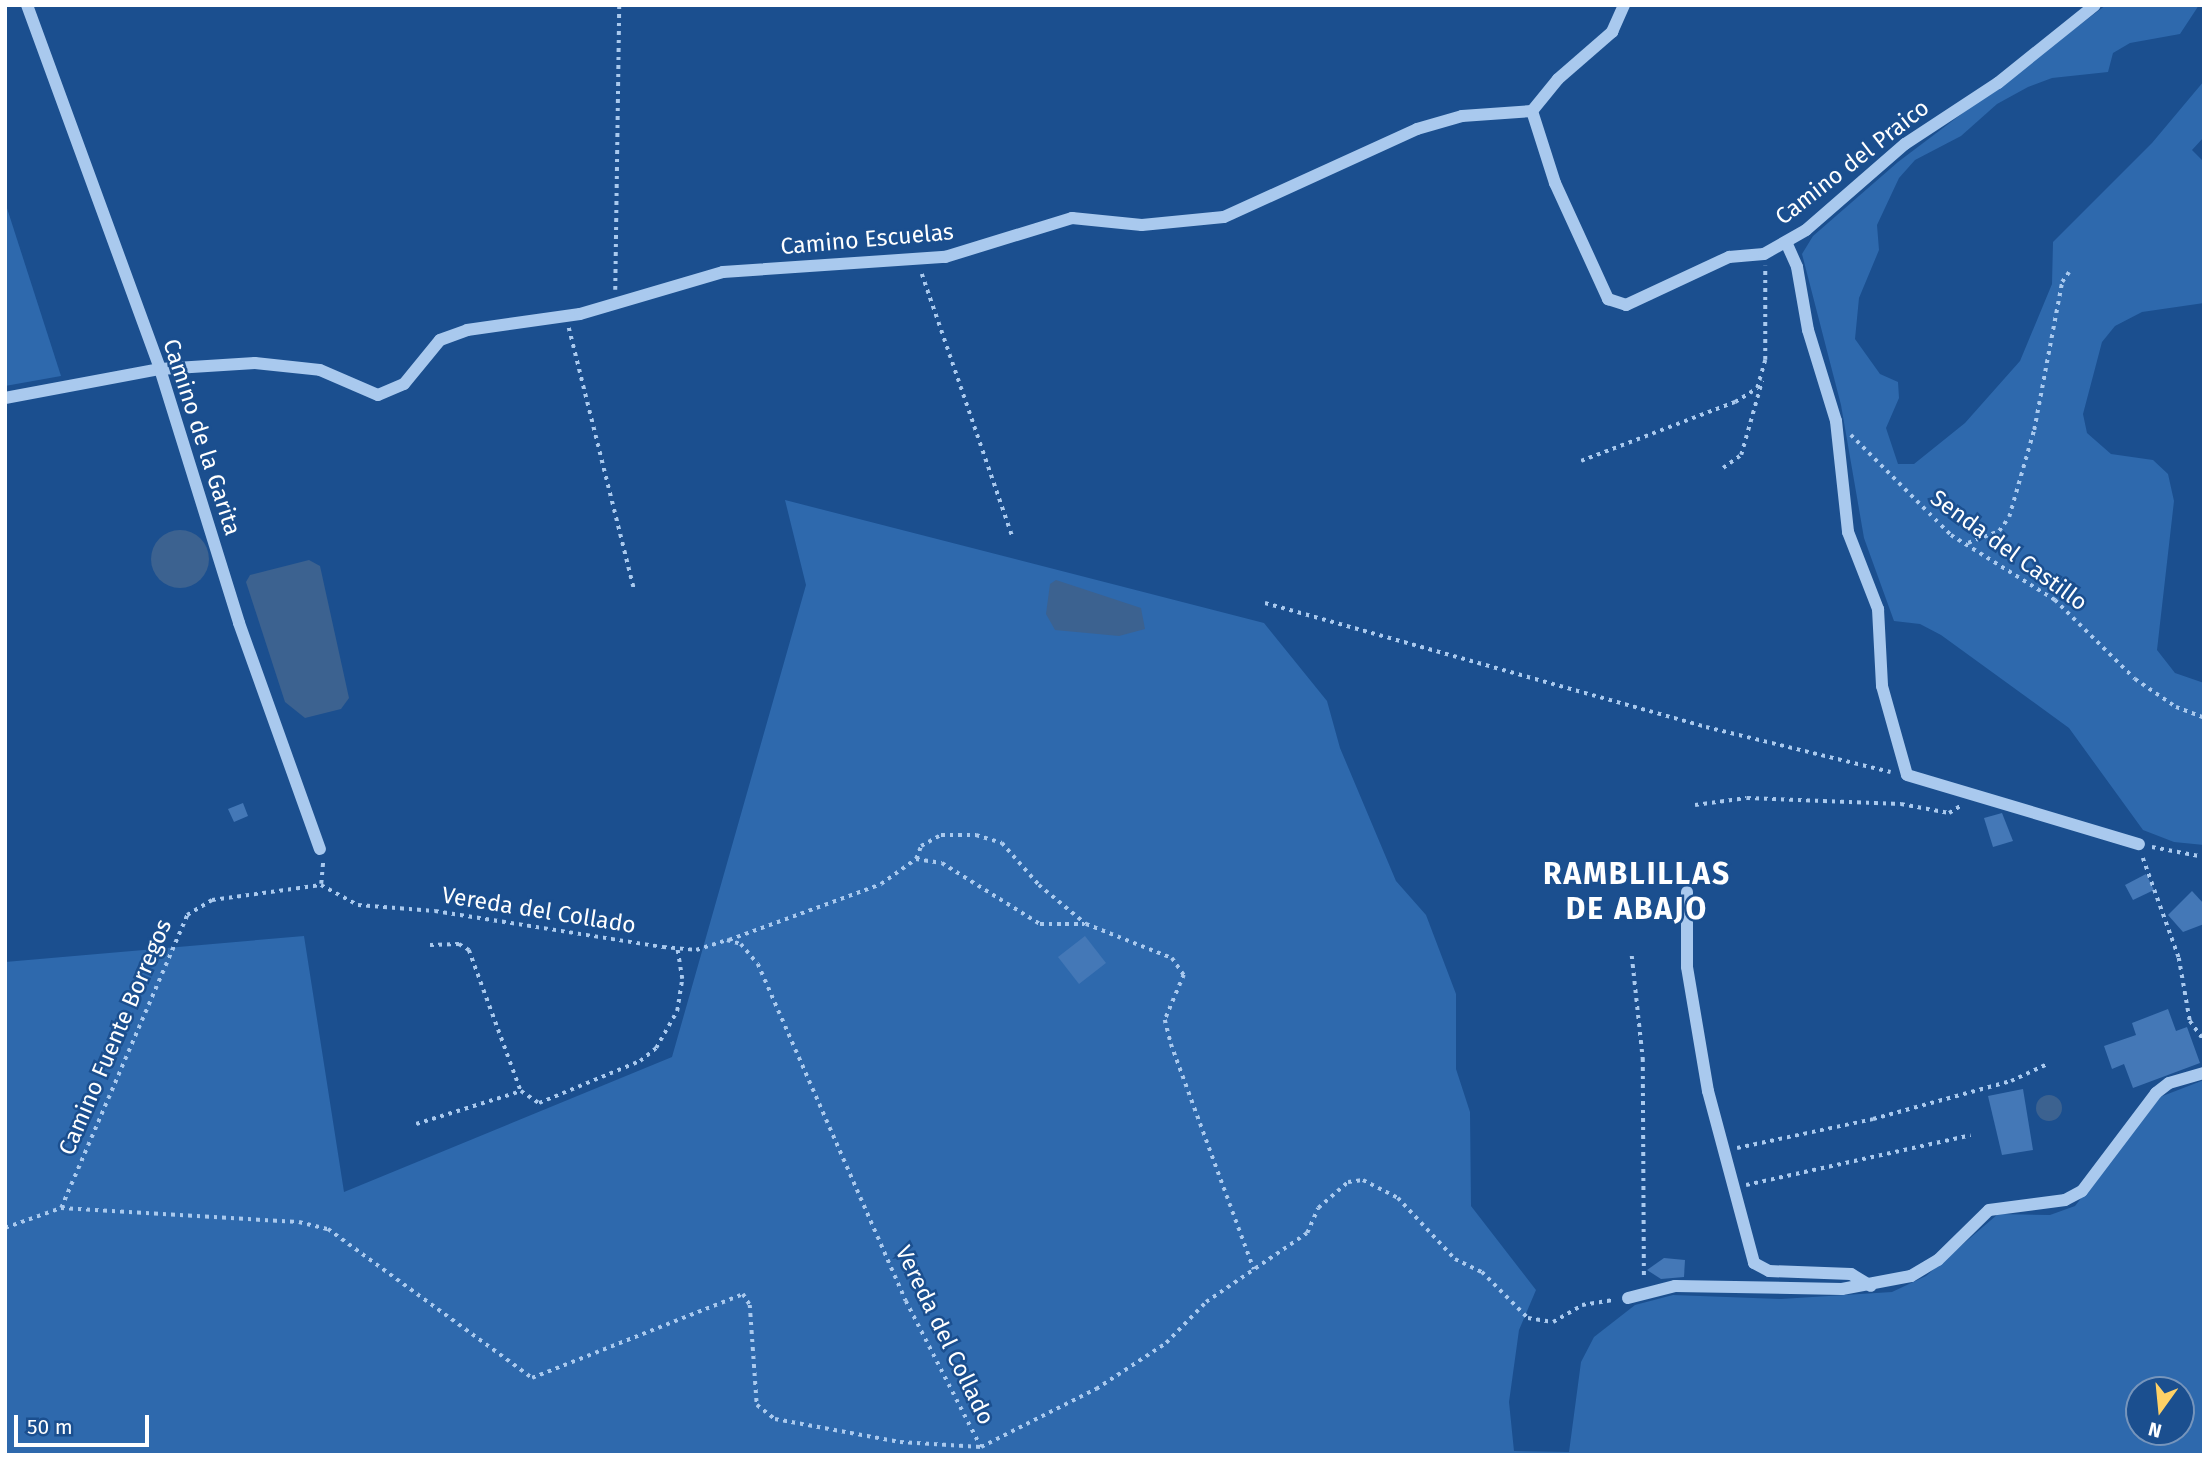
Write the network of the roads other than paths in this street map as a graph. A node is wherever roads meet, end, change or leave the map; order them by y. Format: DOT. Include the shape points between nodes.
graph roads {
  1 [pos="27,5"];
  2 [pos="1624,5"];
  3 [pos="2095,5"];
  4 [pos="1532,111"];
  5 [pos="1786,242"];
  6 [pos="160,369"];
  7 [pos="5,398"];
  8 [pos="2139,844"];
  9 [pos="320,849"];
  10 [pos="1687,892"];
  11 [pos="2204,1073"];
  12 [pos="1871,1286"];
  13 [pos="1628,1298"];
  1 -- 6 [label="street, Camino de la Garita"];
  2 -- 4 [label="street" via="1612,32 1558,79"];
  3 -- 5 [label="street, Camino del Praico" via="1998,83 1905,144 1854,192"];
  4 -- 5 [label="street, Camino del Praico" via="1555,183 1608,299 1626,305 1729,257 1764,254"];
  4 -- 6 [label="street, Camino Escuelas" via="1462,116 1417,129 1224,217 1142,225 1072,218 945,257 723,272 566,316 467,330 440,340 410,378 378,395 338,375 294,365"];
  5 -- 8 [label="street" via="1836,421 1848,533 1878,609 1882,686 1907,775"];
  6 -- 7 [label="street"];
  6 -- 9 [label="street, Camino de la Garita" via="239,623"];
  10 -- 12 [label="street" via="1687,967 1721,1152 1737,1187 1754,1263 1769,1271 1851,1275"];
  11 -- 12 [label="street" via="2169,1083 2156,1093 2082,1191 2064,1200 1989,1210 1938,1261 1912,1276"];
  12 -- 13 [label="street" via="1675,1286"];
}
